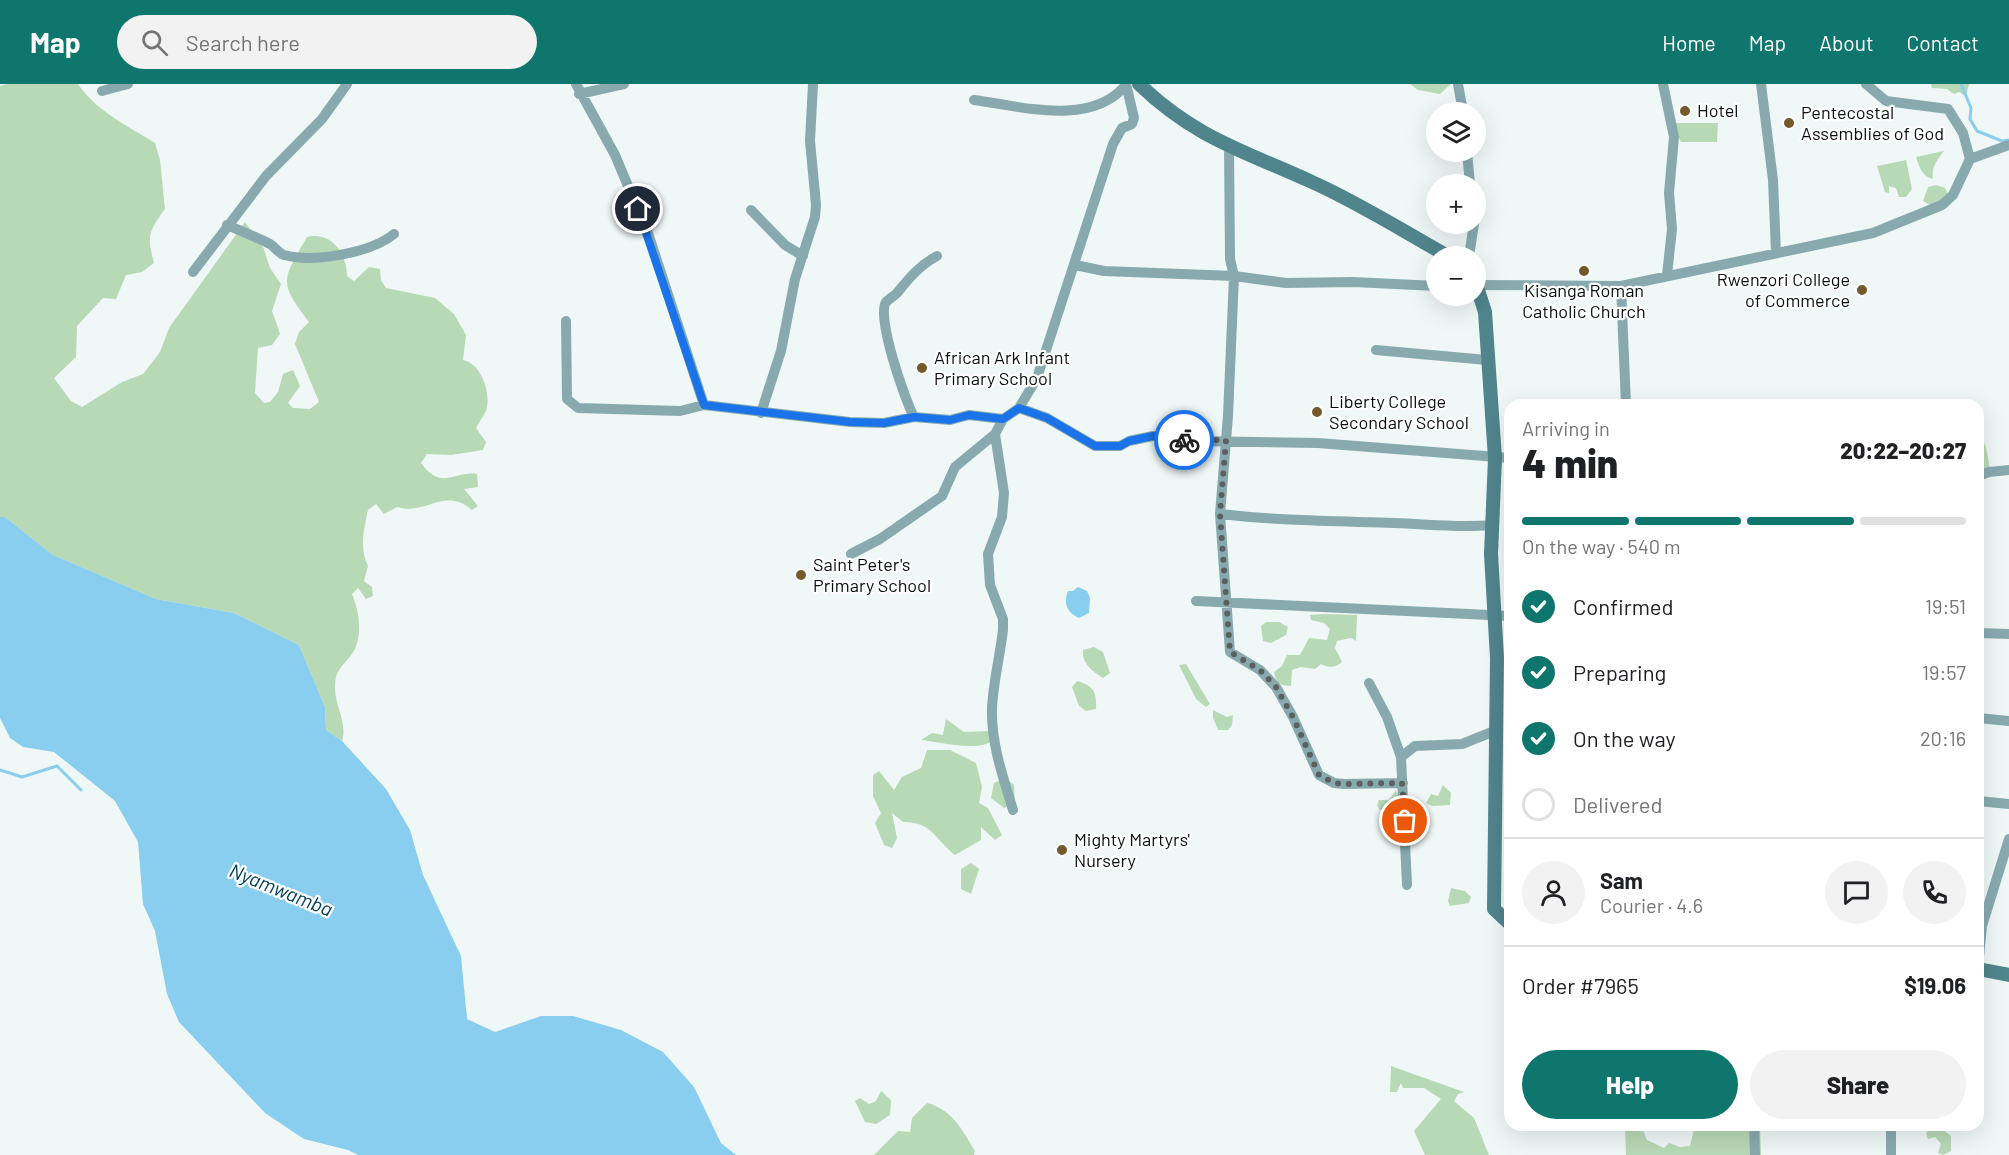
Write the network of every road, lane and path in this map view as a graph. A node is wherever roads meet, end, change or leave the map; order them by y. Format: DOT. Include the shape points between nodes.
graph roads {
  1 [pos="128,84"];
  2 [pos="337,84"];
  3 [pos="346,84"];
  4 [pos="624,84"];
  5 [pos="813,84"];
  6 [pos="1458,84"];
  7 [pos="1663,84"];
  8 [pos="1761,84"];
  9 [pos="1866,84"];
  10 [pos="1130,85"];
  11 [pos="578,89"];
  12 [pos="102,91"];
  13 [pos="974,100"];
  14 [pos="1461,102"];
  15 [pos="2009,145"];
  16 [pos="1229,147"];
  17 [pos="1970,159"];
  18 [pos="750,210"];
  19 [pos="227,225"];
  20 [pos="394,234"];
  21 [pos="1429,246"];
  22 [pos="1776,253"];
  23 [pos="803,256"];
  24 [pos="937,256"];
  25 [pos="1075,265"];
  26 [pos="192,272"];
  27 [pos="1667,275"];
  28 [pos="1234,276"];
  29 [pos="1486,284"];
  30 [pos="1426,285"];
  31 [pos="1621,286"];
  32 [pos="1483,306"];
  33 [pos="566,321"];
  34 [pos="1376,350"];
  35 [pos="1487,360"];
  36 [pos="1626,399"];
  37 [pos="704,405"];
  38 [pos="1019,408"];
  39 [pos="761,413"];
  40 [pos="914,417"];
  41 [pos="1003,419"];
  42 [pos="995,434"];
  43 [pos="1226,440"];
  44 [pos="1495,458"];
  45 [pos="1504,458"];
  46 [pos="2009,470"];
  47 [pos="1984,474"];
  48 [pos="1220,514"];
  49 [pos="1491,525"];
  50 [pos="851,554"];
  51 [pos="1196,601"];
  52 [pos="1228,602"];
  53 [pos="1495,615"];
  54 [pos="1504,616"];
  55 [pos="1984,633"];
  56 [pos="2008,633"];
  57 [pos="1369,683"];
  58 [pos="1984,719"];
  59 [pos="2009,721"];
  60 [pos="1497,730"];
  61 [pos="1401,757"];
  62 [pos="1402,783"];
  63 [pos="1984,802"];
  64 [pos="2009,804"];
  65 [pos="1013,810"];
  66 [pos="2009,839"];
  67 [pos="1407,885"];
  68 [pos="1984,913"];
  69 [pos="1504,918"];
  70 [pos="1984,969"];
  71 [pos="2009,975"];
  72 [pos="1754,1131"];
  73 [pos="1891,1131"];
  74 [pos="1755,1155"];
  75 [pos="1891,1155"];
  1 -- 12 [label="street"];
  2 -- 3 [label="street"];
  3 -- 19 [label="street" via="322,119 266,176"];
  4 -- 11 [label="street"];
  5 -- 23 [label="street" via="810,141 816,205"];
  6 -- 14 [label="street"];
  7 -- 27 [label="street" via="1674,137"];
  8 -- 22 [label="street" via="1773,180"];
  9 -- 17 [label="street" via="1886,101 1948,109 1963,133"];
  10 -- 13 [label="street" via="1115,99 1070,110"];
  10 -- 16 [label="street"];
  10 -- 25 [label="street" via="1134,118 1132,124 1122,128 1113,144"];
  11 -- 37 [label="street" via="615,155 645,227"];
  15 -- 17 [label="street"];
  16 -- 21 [label="street" via="1311,182"];
  16 -- 28 [label="street" via="1230,259"];
  17 -- 22 [label="street" via="1953,195 1942,205 1873,233"];
  18 -- 23 [label="street" via="785,245"];
  19 -- 20 [label="street" via="290,256 363,250"];
  19 -- 26 [label="street"];
  22 -- 27 [label="street"];
  23 -- 39 [label="street" via="781,351"];
  24 -- 40 [label="street" via="909,276 885,303 885,321 902,394"];
  25 -- 28 [label="street" via="1104,271"];
  25 -- 38 [label="street" via="1037,378"];
  27 -- 31 [label="street"];
  28 -- 30 [label="street" via="1286,283"];
  28 -- 43 [label="street"];
  29 -- 31 [label="street"];
  31 -- 36 [label="street"];
  32 -- 35 [label="street"];
  33 -- 37 [label="street" via="567,399 578,408 680,411"];
  34 -- 35 [label="street"];
  35 -- 44 [label="street"];
  37 -- 39 [label="street"];
  38 -- 41 [label="street"];
  38 -- 43 [label="street" via="1047,418 1095,446 1120,446 1153,436"];
  39 -- 40 [label="street" via="884,423"];
  40 -- 41 [label="street" via="950,420 969,415"];
  41 -- 42 [label="street"];
  42 -- 50 [label="street" via="955,467 942,496"];
  42 -- 65 [label="street" via="1004,493 1002,517 988,554 990,585 1003,630 992,708 993,731"];
  43 -- 44 [label="street" via="1358,445"];
  43 -- 48 [label="street"];
  44 -- 45 [label="street"];
  44 -- 49 [label="street"];
  46 -- 47 [label="street"];
  48 -- 49 [label="street" via="1284,522 1463,528"];
  48 -- 52 [label="street"];
  49 -- 53 [label="street"];
  51 -- 52 [label="street"];
  52 -- 53 [label="street"];
  52 -- 62 [label="street" via="1230,652 1260,670 1276,687 1319,775 1344,784"];
  53 -- 54 [label="street"];
  53 -- 60 [label="street"];
  55 -- 56 [label="street"];
  57 -- 61 [label="street" via="1387,717"];
  58 -- 59 [label="street"];
  60 -- 61 [label="street" via="1462,744 1416,746"];
  60 -- 69 [label="street" via="1494,909"];
  61 -- 62 [label="street"];
  62 -- 67 [label="street"];
  63 -- 64 [label="street"];
  66 -- 68 [label="street"];
  70 -- 71 [label="street"];
  72 -- 74 [label="street"];
  73 -- 75 [label="street"];
}
